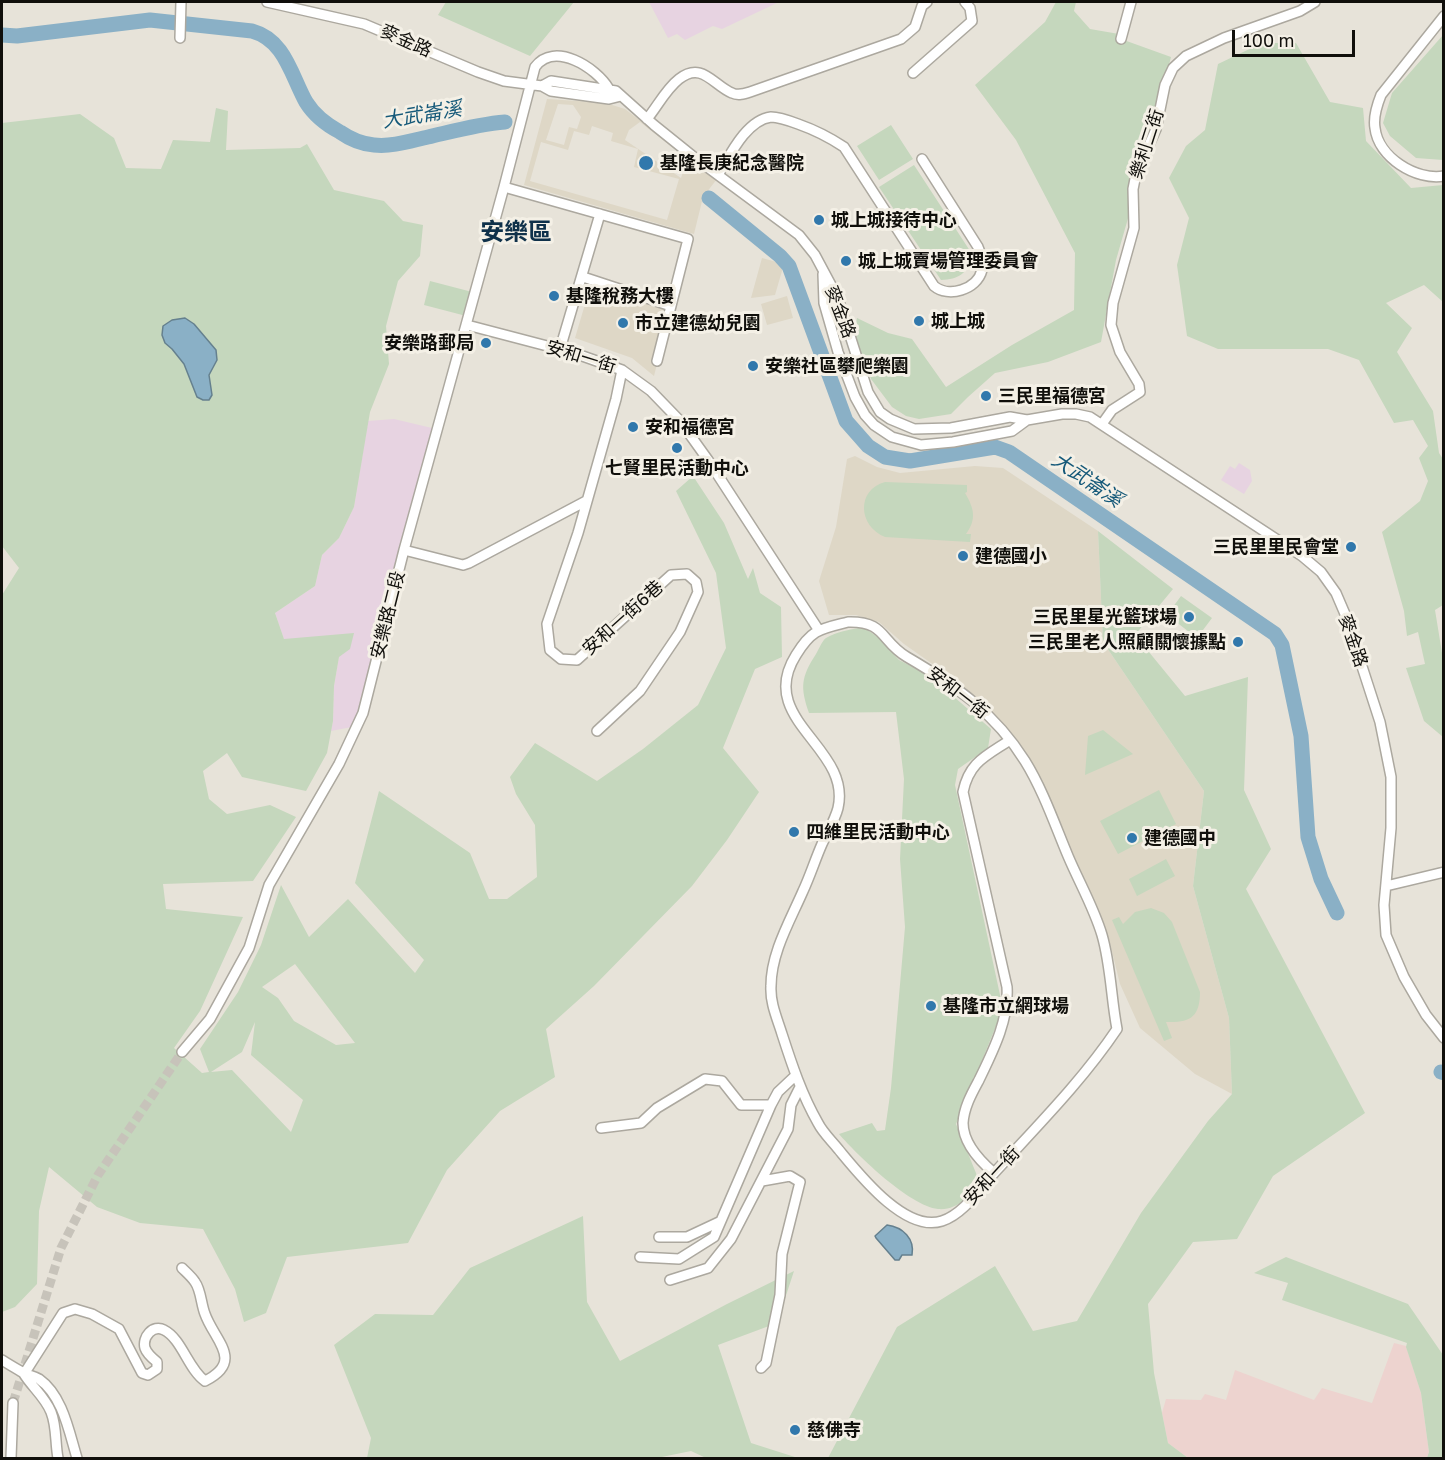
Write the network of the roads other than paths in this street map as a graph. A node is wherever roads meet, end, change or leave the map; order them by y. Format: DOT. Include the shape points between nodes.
graph roads {
  1 [pos="267,2"];
  2 [pos="927,2"];
  3 [pos="965,2"];
  4 [pos="1131,2"];
  5 [pos="1315,2"];
  6 [pos="181,3"];
  7 [pos="1443,16"];
  8 [pos="180,38"];
  9 [pos="1121,39"];
  10 [pos="913,73"];
  11 [pos="530,85"];
  12 [pos="542,86"];
  13 [pos="609,89"];
  14 [pos="621,96"];
  15 [pos="647,119"];
  16 [pos="922,159"];
  17 [pos="718,175"];
  18 [pos="1443,176"];
  19 [pos="504,187"];
  20 [pos="600,214"];
  21 [pos="822,271"];
  22 [pos="583,277"];
  23 [pos="671,306"];
  24 [pos="467,325"];
  25 [pos="853,347"];
  26 [pos="560,349"];
  27 [pos="838,352"];
  28 [pos="657,362"];
  29 [pos="622,370"];
  30 [pos="1027,420"];
  31 [pos="1102,424"];
  32 [pos="586,501"];
  33 [pos="404,550"];
  34 [pos="818,629"];
  35 [pos="597,731"];
  36 [pos="1010,740"];
  37 [pos="1443,872"];
  38 [pos="1386,886"];
  39 [pos="1443,1038"];
  40 [pos="182,1052"];
  41 [pos="795,1076"];
  42 [pos="800,1086"];
  43 [pos="771,1105"];
  44 [pos="601,1128"];
  45 [pos="994,1173"];
  46 [pos="762,1181"];
  47 [pos="719,1222"];
  48 [pos="659,1237"];
  49 [pos="640,1257"];
  50 [pos="182,1268"];
  51 [pos="670,1280"];
  52 [pos="2,1360"];
  53 [pos="761,1368"];
  54 [pos="24,1374"];
  55 [pos="13,1403"];
  56 [pos="12,1458"];
  57 [pos="58,1458"];
  58 [pos="77,1458"];
  1 -- 11 [label="street, 麥金路" via="364,24 478,72"];
  2 -- 15 [label="street" via="915,27 901,39 750,92 732,93 705,74 687,74 677,80"];
  3 -- 10 [label="street" via="972,21"];
  4 -- 9 [label="street"];
  5 -- 31 [label="street, 樂利二街" via="1284,18 1224,38 1186,56 1173,68 1165,85 1156,129 1136,174 1134,228 1113,303 1111,325 1140,393 1112,410"];
  6 -- 8 [label="street"];
  7 -- 18 [label="street" via="1381,95 1375,129 1393,160 1417,174"];
  11 -- 12 [label="street, 麥金路"];
  11 -- 13 [label="street" via="540,60 556,55 579,63"];
  11 -- 19 [label="street, 安樂路二段"];
  12 -- 13 [label="street, 麥金路" via="551,81"];
  12 -- 14 [label="street, 麥金路" via="551,91 600,98"];
  13 -- 14 [label="street, 麥金路"];
  14 -- 15 [label="street, 麥金路"];
  15 -- 17 [label="street, 麥金路"];
  16 -- 17 [label="street" via="982,256 980,276 961,290 946,292 934,286 844,147 826,135 783,119 762,120 735,146"];
  17 -- 21 [label="street, 麥金路" via="799,235"];
  19 -- 20 [label="street"];
  19 -- 24 [label="street, 安樂路二段"];
  20 -- 22 [label="street"];
  20 -- 23 [label="street" via="688,239"];
  21 -- 25 [label="street, 麥金路" via="838,298"];
  21 -- 27 [label="street, 麥金路" via="824,303"];
  22 -- 23 [label="street"];
  22 -- 26 [label="street"];
  23 -- 28 [label="street"];
  24 -- 26 [label="street, 安和一街"];
  24 -- 33 [label="street, 安樂路二段"];
  25 -- 27 [label="street"];
  25 -- 30 [label="street, 麥金路" via="868,392 880,412 897,423 914,429 1010,417"];
  26 -- 29 [label="street, 安和一街"];
  27 -- 30 [label="street, 麥金路" via="865,415 892,437 921,445 953,442 1012,431"];
  29 -- 32 [label="street, 安和一街6巷"];
  29 -- 34 [label="street, 安和一街" via="651,391 680,421"];
  30 -- 31 [label="street, 麥金路" via="1076,414"];
  31 -- 38 [label="street, 麥金路" via="1278,539 1329,581 1345,614 1387,755 1392,828"];
  32 -- 33 [label="street" via="463,565"];
  32 -- 35 [label="street, 安和一街6巷" via="547,624 550,650 561,659 577,660 671,575 687,574 696,582 698,592 680,632 640,691"];
  33 -- 40 [label="street, 安樂路二段" via="357,729 269,885 249,948 210,1018"];
  34 -- 36 [label="street, 安和一街" via="848,622 874,625 894,648 957,687"];
  34 -- 41 [label="street, 安和一街" via="790,665 784,686 798,722 837,775 839,790 838,808 772,970 770,998"];
  36 -- 45 [label="street" via="976,764 967,775 963,792 1007,987 1008,1004 994,1049 967,1104 963,1124 972,1148"];
  36 -- 45 [label="street, 安和一街" via="1026,762 1102,935 1117,1029 1098,1058"];
  37 -- 38 [label="street"];
  38 -- 39 [label="street, 麥金路" via="1386,936 1404,977"];
  41 -- 42 [label="street, 安和一街"];
  41 -- 43 [label="street"];
  42 -- 45 [label="street, 安和一街" via="819,1126 860,1176 885,1201 912,1218 928,1222 949,1218 974,1198"];
  42 -- 46 [label="street" via="791,1105 788,1129"];
  43 -- 44 [label="street" via="741,1104 722,1081 705,1079 657,1108 641,1123"];
  43 -- 47 [label="street"];
  46 -- 51 [label="street" via="731,1239 708,1268"];
  46 -- 53 [label="street" via="790,1176 800,1182 782,1254 780,1295 769,1352"];
  47 -- 48 [label="street" via="687,1237"];
  47 -- 49 [label="street" via="714,1237 679,1259"];
  50 -- 54 [label="street" via="196,1283 205,1316 225,1349 225,1360 213,1378 206,1381 196,1375 174,1338 160,1329 152,1330 144,1345 157,1362 157,1370 148,1375 142,1373 119,1329 75,1309 63,1313"];
  52 -- 54 [label="street"];
  54 -- 57 [label="street" via="52,1413"];
  54 -- 58 [label="street" via="36,1377 56,1398"];
  55 -- 56 [label="street"];
}
